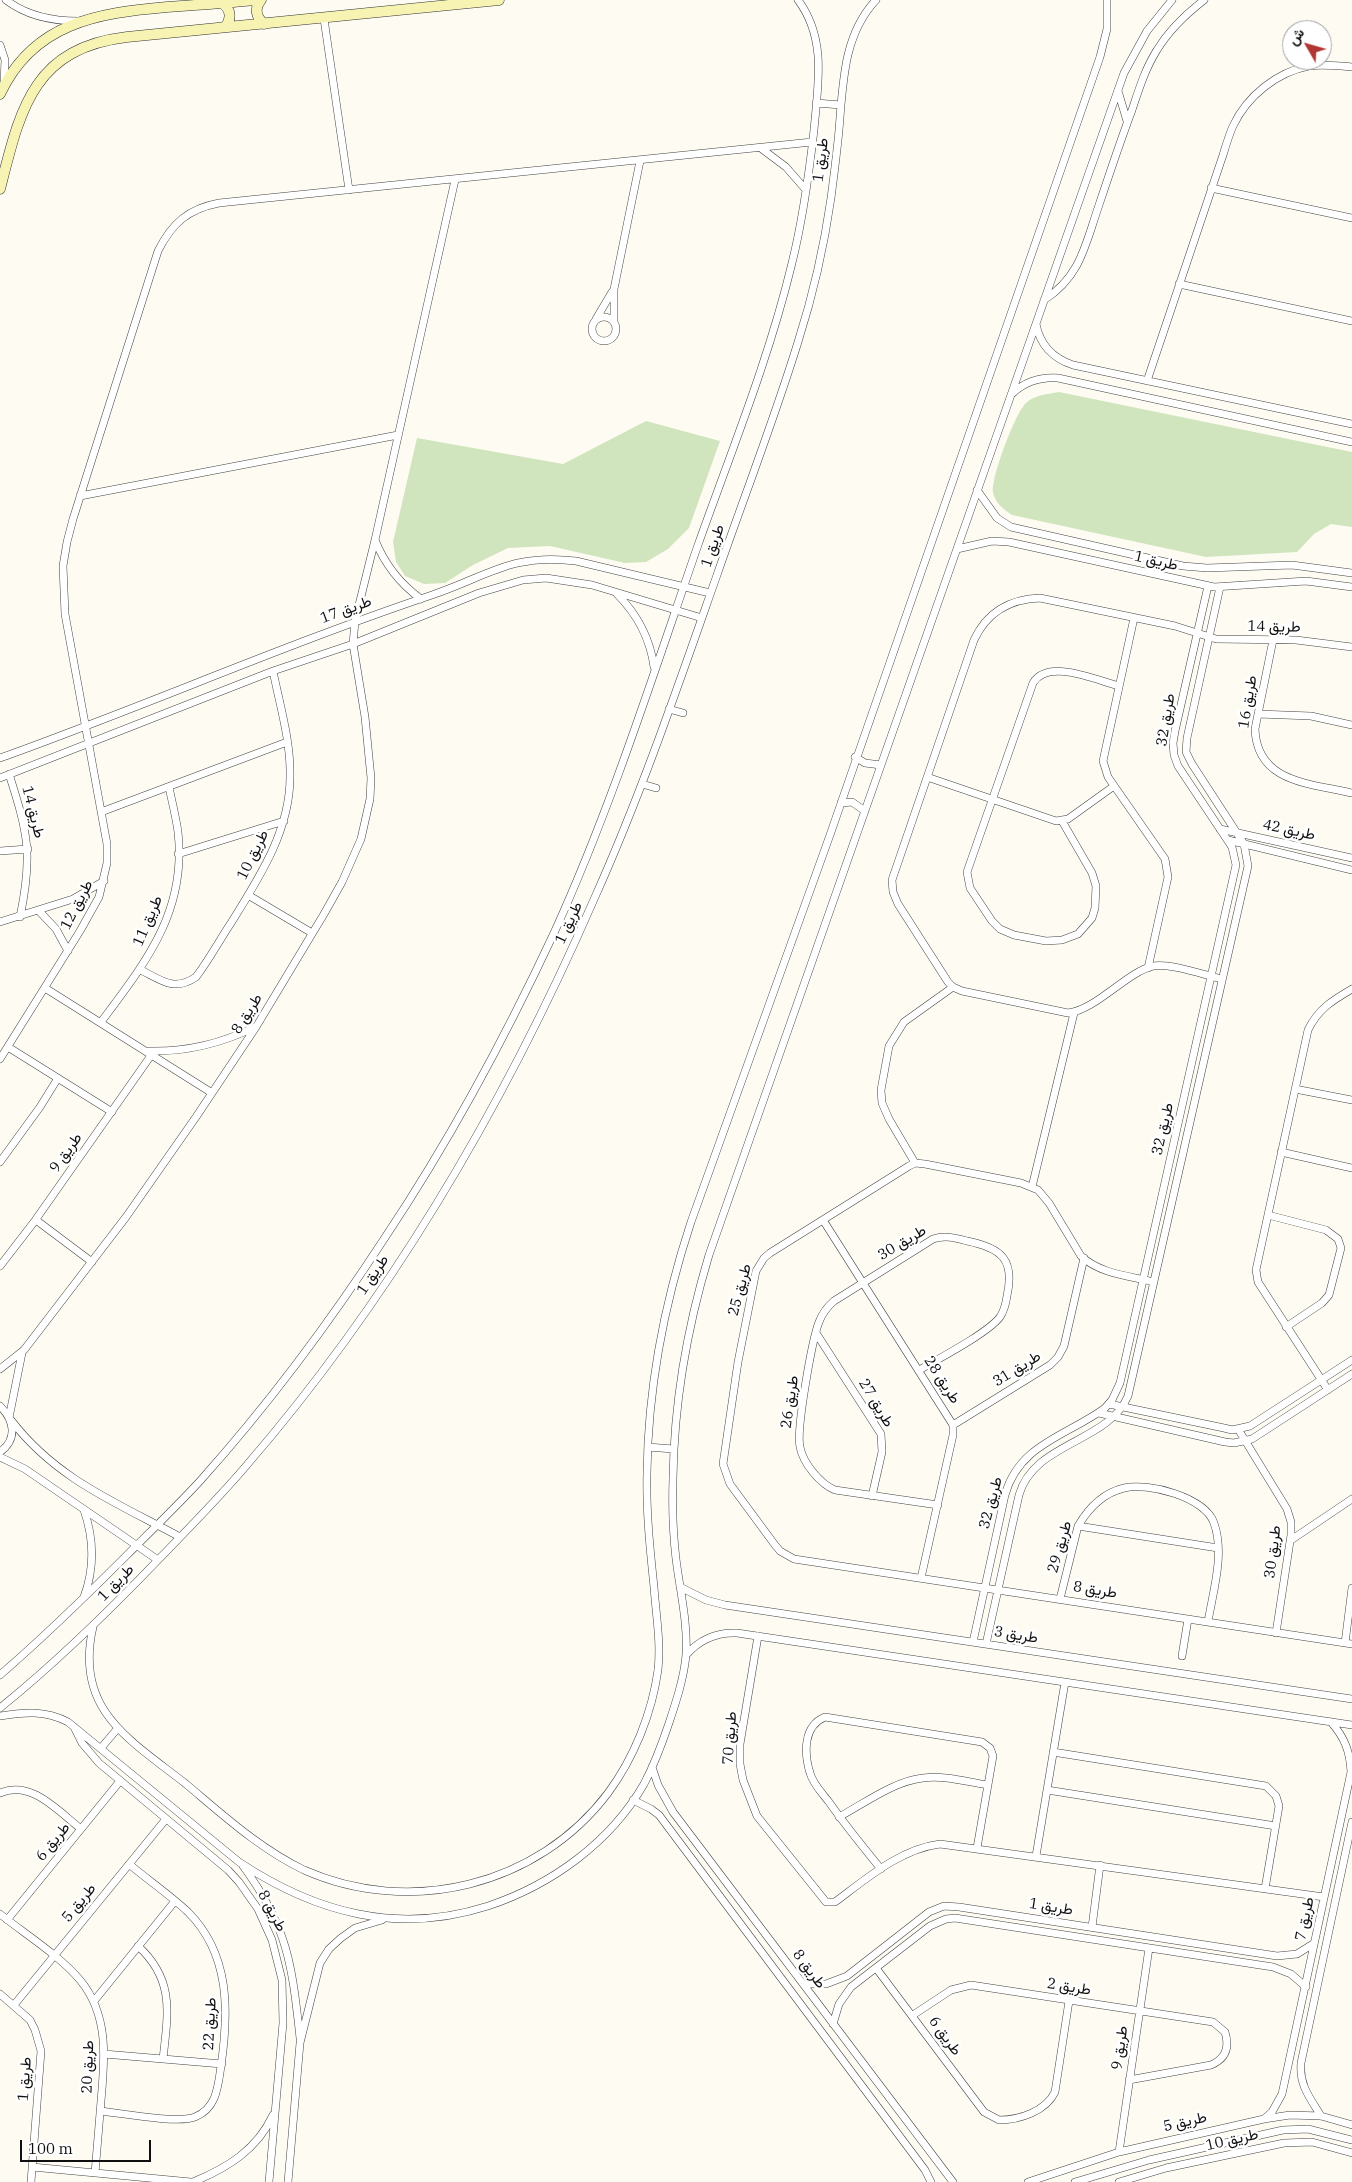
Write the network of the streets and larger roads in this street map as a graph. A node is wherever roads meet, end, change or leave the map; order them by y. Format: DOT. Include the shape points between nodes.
graph roads {
  1 [pos="6,0"];
  2 [pos="255,0"];
  3 [pos="261,0"];
  4 [pos="499,0"];
  5 [pos="798,0"];
  6 [pos="876,0"];
  7 [pos="1107,0"];
  8 [pos="1172,0"];
  9 [pos="1204,0"];
  10 [pos="222,3"];
  11 [pos="324,19"];
  12 [pos="78,21"];
  13 [pos="264,24"];
  14 [pos="225,27"];
  15 [pos="0,45"];
  16 [pos="1352,66"];
  17 [pos="2,90"];
  18 [pos="1118,91"];
  19 [pos="816,104"];
  20 [pos="841,105"];
  21 [pos="1127,122"];
  22 [pos="812,142"];
  23 [pos="762,149"];
  24 [pos="640,161"];
  25 [pos="455,180"];
  26 [pos="1211,188"];
  27 [pos="0,189"];
  28 [pos="349,190"];
  29 [pos="806,190"];
  30 [pos="1352,217"];
  31 [pos="1179,284"];
  32 [pos="614,289"];
  33 [pos="1044,301"];
  34 [pos="596,319"];
  35 [pos="1352,321"];
  36 [pos="614,322"];
  37 [pos="1036,322"];
  38 [pos="1147,381"];
  39 [pos="1011,395"];
  40 [pos="1352,424"];
  41 [pos="398,435"];
  42 [pos="1352,442"];
  43 [pos="977,490"];
  44 [pos="80,496"];
  45 [pos="375,540"];
  46 [pos="957,549"];
  47 [pos="1352,572"];
  48 [pos="1208,586"];
  49 [pos="684,587"];
  50 [pos="1220,587"];
  51 [pos="1352,587"];
  52 [pos="615,592"];
  53 [pos="710,593"];
  54 [pos="421,599"];
  55 [pos="676,611"];
  56 [pos="702,618"];
  57 [pos="1134,618"];
  58 [pos="355,621"];
  59 [pos="1197,633"];
  60 [pos="1209,638"];
  61 [pos="1273,640"];
  62 [pos="353,644"];
  63 [pos="1352,647"];
  64 [pos="655,671"];
  65 [pos="274,672"];
  66 [pos="1120,686"];
  67 [pos="669,709"];
  68 [pos="683,713"];
  69 [pos="1258,714"];
  70 [pos="1352,725"];
  71 [pos="86,727"];
  72 [pos="287,742"];
  73 [pos="89,744"];
  74 [pos="856,757"];
  75 [pos="0,758"];
  76 [pos="881,765"];
  77 [pos="9,774"];
  78 [pos="927,777"];
  79 [pos="0,778"];
  80 [pos="642,784"];
  81 [pos="1114,786"];
  82 [pos="169,787"];
  83 [pos="656,788"];
  84 [pos="1352,793"];
  85 [pos="992,799"];
  86 [pos="841,803"];
  87 [pos="865,811"];
  88 [pos="101,812"];
  89 [pos="284,821"];
  90 [pos="1062,821"];
  91 [pos="1220,828"];
  92 [pos="1238,833"];
  93 [pos="1228,840"];
  94 [pos="1244,844"];
  95 [pos="28,849"];
  96 [pos="0,851"];
  97 [pos="178,854"];
  98 [pos="1352,858"];
  99 [pos="1352,870"];
  100 [pos="104,881"];
  101 [pos="248,895"];
  102 [pos="39,911"];
  103 [pos="20,917"];
  104 [pos="0,922"];
  105 [pos="312,933"];
  106 [pos="68,951"];
  107 [pos="1148,968"];
  108 [pos="140,970"];
  109 [pos="1211,976"];
  110 [pos="1222,979"];
  111 [pos="953,987"];
  112 [pos="45,988"];
  113 [pos="1352,988"];
  114 [pos="1074,1013"];
  115 [pos="100,1022"];
  116 [pos="256,1027"];
  117 [pos="8,1047"];
  118 [pos="150,1052"];
  119 [pos="0,1059"];
  120 [pos="58,1078"];
  121 [pos="1294,1089"];
  122 [pos="212,1093"];
  123 [pos="1352,1100"];
  124 [pos="112,1112"];
  125 [pos="1281,1152"];
  126 [pos="0,1162"];
  127 [pos="916,1163"];
  128 [pos="1352,1168"];
  129 [pos="1032,1187"];
  130 [pos="1268,1214"];
  131 [pos="36,1220"];
  132 [pos="822,1220"];
  133 [pos="1084,1258"];
  134 [pos="92,1262"];
  135 [pos="0,1266"];
  136 [pos="1143,1280"];
  137 [pos="863,1282"];
  138 [pos="1154,1282"];
  139 [pos="1286,1327"];
  140 [pos="816,1333"];
  141 [pos="22,1352"];
  142 [pos="1352,1360"];
  143 [pos="0,1369"];
  144 [pos="919,1370"];
  145 [pos="1352,1374"];
  146 [pos="1321,1380"];
  147 [pos="1328,1390"];
  148 [pos="1109,1404"];
  149 [pos="0,1406"];
  150 [pos="1122,1407"];
  151 [pos="1099,1413"];
  152 [pos="1114,1416"];
  153 [pos="10,1419"];
  154 [pos="953,1425"];
  155 [pos="1238,1429"];
  156 [pos="1245,1442"];
  157 [pos="648,1447"];
  158 [pos="673,1449"];
  159 [pos="0,1452"];
  160 [pos="0,1457"];
  161 [pos="872,1496"];
  162 [pos="1352,1499"];
  163 [pos="938,1505"];
  164 [pos="84,1509"];
  165 [pos="158,1525"];
  166 [pos="1078,1526"];
  167 [pos="180,1537"];
  168 [pos="1291,1540"];
  169 [pos="137,1545"];
  170 [pos="1218,1548"];
  171 [pos="158,1560"];
  172 [pos="921,1578"];
  173 [pos="680,1587"];
  174 [pos="985,1587"];
  175 [pos="1352,1588"];
  176 [pos="998,1589"];
  177 [pos="1060,1599"];
  178 [pos="82,1600"];
  179 [pos="1188,1619"];
  180 [pos="1208,1622"];
  181 [pos="93,1627"];
  182 [pos="1276,1632"];
  183 [pos="758,1636"];
  184 [pos="974,1642"];
  185 [pos="986,1644"];
  186 [pos="1348,1644"];
  187 [pos="686,1655"];
  188 [pos="1182,1656"];
  189 [pos="0,1675"];
  190 [pos="1065,1682"];
  191 [pos="1352,1699"];
  192 [pos="0,1708"];
  193 [pos="0,1716"];
  194 [pos="1331,1722"];
  195 [pos="1352,1725"];
  196 [pos="74,1726"];
  197 [pos="118,1728"];
  198 [pos="101,1748"];
  199 [pos="1053,1752"];
  200 [pos="652,1767"];
  201 [pos="120,1781"];
  202 [pos="988,1785"];
  203 [pos="1047,1790"];
  204 [pos="0,1793"];
  205 [pos="632,1800"];
  206 [pos="839,1816"];
  207 [pos="166,1819"];
  208 [pos="1352,1822"];
  209 [pos="1276,1826"];
  210 [pos="81,1829"];
  211 [pos="977,1848"];
  212 [pos="1036,1856"];
  213 [pos="239,1862"];
  214 [pos="129,1864"];
  215 [pos="1100,1865"];
  216 [pos="881,1869"];
  217 [pos="1265,1889"];
  218 [pos="1324,1897"];
  219 [pos="175,1901"];
  220 [pos="0,1914"];
  221 [pos="387,1919"];
  222 [pos="7,1920"];
  223 [pos="1092,1927"];
  224 [pos="1314,1944"];
  225 [pos="138,1946"];
  226 [pos="1149,1948"];
  227 [pos="54,1957"];
  228 [pos="876,1968"];
  229 [pos="804,1984"];
  230 [pos="1306,1987"];
  231 [pos="0,1994"];
  232 [pos="94,2001"];
  233 [pos="1069,2001"];
  234 [pos="14,2005"];
  235 [pos="1140,2010"];
  236 [pos="913,2015"];
  237 [pos="833,2024"];
  238 [pos="300,2043"];
  239 [pos="104,2054"];
  240 [pos="163,2059"];
  241 [pos="222,2064"];
  242 [pos="1129,2080"];
  243 [pos="275,2110"];
  244 [pos="100,2111"];
  245 [pos="1321,2116"];
  246 [pos="1264,2118"];
  247 [pos="1352,2125"];
  248 [pos="1352,2140"];
  249 [pos="1119,2152"];
  250 [pos="1352,2153"];
  251 [pos="32,2168"];
  252 [pos="95,2173"];
  253 [pos="30,2182"];
  254 [pos="192,2182"];
  255 [pos="269,2182"];
  256 [pos="288,2182"];
  257 [pos="930,2182"];
  258 [pos="954,2182"];
  259 [pos="1028,2182"];
  260 [pos="1075,2182"];
  261 [pos="1119,2182"];
  1 -- 12 [label="street" via="19,9 44,18"];
  2 -- 10 [label="street"];
  3 -- 13 [label="street" via="256,12"];
  4 -- 11 [label="street"];
  5 -- 19 [label="street, طريق 1" via="816,38 819,69"];
  6 -- 20 [label="street, طريق 1" via="851,41"];
  7 -- 74 [label="street" via="1107,29 1100,57"];
  8 -- 18 [label="street" via="1134,51"];
  9 -- 21 [label="street" via="1188,12 1157,49"];
  10 -- 12 [label="street" via="130,10"];
  10 -- 14 [label="street" via="230,14"];
  11 -- 13 [label="street"];
  11 -- 28 [label="street"];
  12 -- 17 [label="street" via="36,47"];
  13 -- 14 [label="street"];
  14 -- 27 [label="street" via="109,39 62,60 38,84 26,103"];
  15 -- 17 [label="street" via="5,60"];
  16 -- 26 [label="street" via="1310,66 1278,78 1256,94 1233,126"];
  18 -- 21 [label="street"];
  18 -- 33 [label="street"];
  19 -- 20 [label="street"];
  19 -- 22 [label="street, طريق 1"];
  20 -- 53 [label="street, طريق 1" via="830,202 808,310"];
  21 -- 33 [label="street" via="1082,258 1066,283"];
  22 -- 23 [label="street, طريق 12"];
  22 -- 29 [label="street, طريق 1"];
  23 -- 24 [label="street, طريق 12"];
  23 -- 29 [label="street" via="786,167"];
  24 -- 25 [label="street, طريق 12"];
  24 -- 32 [label="street"];
  25 -- 28 [label="street, طريق 12"];
  25 -- 41 [label="street, طريق 8"];
  26 -- 30 [label="street"];
  26 -- 31 [label="street"];
  28 -- 44 [label="street, طريق 12" via="202,207 174,225 158,251"];
  29 -- 49 [label="street, طريق 1" via="792,264 770,338"];
  31 -- 35 [label="street"];
  31 -- 38 [label="street"];
  32 -- 34 [label="street"];
  32 -- 36 [label="street"];
  33 -- 37 [label="street"];
  34 -- 36 [label="street" via="606,316"];
  34 -- 36 [label="street" via="592,326 593,334 605,341 616,333"];
  37 -- 38 [label="street" via="1043,345 1062,362"];
  37 -- 39 [label="street"];
  38 -- 40 [label="street"];
  39 -- 42 [label="street" via="1032,380 1058,378"];
  39 -- 43 [label="street"];
  41 -- 44 [label="street"];
  41 -- 45 [label="street, طريق 8"];
  43 -- 46 [label="street"];
  43 -- 47 [label="street, طريق 1" via="997,518 1011,527 1116,551 1195,567 1286,565"];
  44 -- 71 [label="street, طريق 12" via="67,542 63,590"];
  45 -- 54 [label="street" via="392,574"];
  45 -- 58 [label="street, طريق 8"];
  46 -- 48 [label="street, طريق 1" via="1008,542"];
  46 -- 76 [label="street"];
  48 -- 50 [label="street, طريق 1"];
  48 -- 59 [label="street, طريق 32"];
  49 -- 53 [label="street, طريق 17"];
  49 -- 54 [label="street, طريق 17" via="576,561 537,558 499,567"];
  49 -- 55 [label="street, طريق 1"];
  50 -- 51 [label="street, طريق 1" via="1306,582"];
  50 -- 60 [label="street, طريق 32"];
  52 -- 55 [label="street"];
  52 -- 62 [label="street" via="569,580 523,580 486,591"];
  52 -- 64 [label="street" via="628,605 642,628"];
  53 -- 56 [label="street, طريق 1"];
  54 -- 58 [label="street, طريق 17"];
  55 -- 56 [label="street"];
  55 -- 64 [label="street, طريق 1"];
  56 -- 67 [label="street, طريق 1"];
  57 -- 59 [label="street, طريق 14"];
  57 -- 66 [label="street"];
  57 -- 78 [label="street, طريق 14" via="1040,598 1013,601 995,612 981,626 974,640"];
  58 -- 62 [label="street, طريق 8"];
  58 -- 71 [label="street, طريق 17"];
  59 -- 60 [label="street, طريق 14"];
  59 -- 91 [label="street, طريق 32" via="1173,743 1174,755 1184,776"];
  60 -- 61 [label="street, طريق 14"];
  60 -- 92 [label="street, طريق 32" via="1186,752"];
  61 -- 63 [label="street, طريق 14"];
  61 -- 69 [label="street, طريق 16"];
  62 -- 65 [label="street"];
  62 -- 105 [label="street, طريق 8" via="368,748 370,799 356,852"];
  64 -- 165 [label="street, طريق 1" via="598,828 555,929 456,1123 387,1235 305,1354 218,1460"];
  65 -- 72 [label="street, طريق 10"];
  65 -- 73 [label="street"];
  66 -- 81 [label="street" via="1103,761 1105,772"];
  66 -- 85 [label="street" via="1058,670 1035,679"];
  67 -- 68 [label="street"];
  67 -- 80 [label="street, طريق 1"];
  69 -- 70 [label="street" via="1311,716"];
  69 -- 84 [label="street, طريق 16" via="1256,741 1266,764 1287,778"];
  71 -- 73 [label="street, طريق 12"];
  71 -- 75 [label="street, طريق 17"];
  72 -- 82 [label="street"];
  72 -- 89 [label="street, طريق 10" via="290,775"];
  73 -- 77 [label="street"];
  73 -- 88 [label="street, طريق 12"];
  74 -- 76 [label="street" via="865,763"];
  74 -- 86 [label="street"];
  76 -- 87 [label="street"];
  77 -- 79 [label="street"];
  77 -- 95 [label="street, طريق 14" via="24,822"];
  78 -- 85 [label="street"];
  78 -- 111 [label="street, طريق 14" via="894,875 893,892"];
  80 -- 83 [label="street"];
  80 -- 167 [label="street, طريق 1" via="573,948 507,1082 454,1176 396,1267 311,1386 248,1464"];
  81 -- 90 [label="street"];
  81 -- 107 [label="street" via="1167,864 1168,877"];
  82 -- 88 [label="street"];
  82 -- 97 [label="street, طريق 11" via="178,832"];
  85 -- 90 [label="street"];
  85 -- 90 [label="street" via="967,880 992,921 1000,929 1014,934 1046,941 1062,940 1078,934 1092,918 1096,902 1092,873"];
  86 -- 87 [label="street" via="852,802"];
  86 -- 157 [label="street" via="680,1258 657,1354"];
  87 -- 158 [label="street" via="708,1255 685,1351"];
  88 -- 100 [label="street, طريق 12" via="107,844"];
  89 -- 97 [label="street"];
  89 -- 101 [label="street, طريق 10"];
  91 -- 92 [label="street, طريق 42"];
  91 -- 93 [label="street, طريق 32"];
  92 -- 94 [label="street, طريق 32"];
  92 -- 98 [label="street, طريق 42"];
  93 -- 94 [label="street, طريق 42"];
  93 -- 109 [label="street, طريق 32" via="1235,852 1236,865"];
  94 -- 99 [label="street, طريق 42"];
  94 -- 110 [label="street, طريق 32" via="1248,866"];
  95 -- 96 [label="street"];
  95 -- 103 [label="street, طريق 14" via="27,880"];
  97 -- 108 [label="street, طريق 11" via="169,916 156,946"];
  100 -- 102 [label="street" via="73,899"];
  100 -- 106 [label="street, طريق 12" via="93,910"];
  101 -- 105 [label="street"];
  101 -- 108 [label="street, طريق 10" via="196,977 187,983 168,984"];
  102 -- 103 [label="street"];
  102 -- 106 [label="street" via="56,929"];
  103 -- 104 [label="street"];
  105 -- 116 [label="street, طريق 8"];
  106 -- 112 [label="street, طريق 12"];
  107 -- 109 [label="street" via="1167,966"];
  107 -- 114 [label="street"];
  108 -- 115 [label="street, طريق 11"];
  109 -- 110 [label="street"];
  109 -- 136 [label="street, طريق 32"];
  110 -- 138 [label="street, طريق 32"];
  111 -- 114 [label="street" via="1061,1013"];
  111 -- 127 [label="street" via="904,1022 889,1046 880,1090 882,1103"];
  112 -- 115 [label="street"];
  112 -- 117 [label="street, طريق 12"];
  113 -- 121 [label="street" via="1313,1018"];
  114 -- 129 [label="street"];
  115 -- 118 [label="street"];
  116 -- 118 [label="street" via="214,1044"];
  116 -- 122 [label="street, طريق 8"];
  117 -- 119 [label="street, طريق 12"];
  117 -- 120 [label="street"];
  118 -- 122 [label="street"];
  118 -- 124 [label="street, طريق 9"];
  120 -- 124 [label="street"];
  120 -- 126 [label="street"];
  121 -- 123 [label="street"];
  121 -- 125 [label="street"];
  122 -- 134 [label="street, طريق 8"];
  124 -- 131 [label="street, طريق 9"];
  125 -- 128 [label="street"];
  125 -- 130 [label="street"];
  127 -- 129 [label="street"];
  127 -- 132 [label="street, طريق 25"];
  129 -- 133 [label="street" via="1050,1203"];
  130 -- 139 [label="street" via="1256,1277"];
  130 -- 139 [label="street" via="1326,1230 1338,1239 1340,1248 1329,1295"];
  131 -- 134 [label="street"];
  131 -- 135 [label="street, طريق 9"];
  132 -- 137 [label="street, طريق 28"];
  132 -- 172 [label="street, طريق 25" via="770,1252 756,1271 728,1422 724,1470 752,1515 787,1556 802,1561"];
  133 -- 136 [label="street" via="1102,1270"];
  133 -- 154 [label="street, طريق 31" via="1064,1346 1058,1357"];
  134 -- 141 [label="street, طريق 8"];
  136 -- 138 [label="street"];
  136 -- 148 [label="street, طريق 32" via="1120,1383"];
  137 -- 140 [label="street, طريق 26" via="829,1306"];
  137 -- 144 [label="street, طريق 28"];
  137 -- 144 [label="street, طريق 30" via="939,1237 982,1244 996,1250 1005,1260 1010,1284 1000,1317"];
  138 -- 150 [label="street, طريق 32" via="1131,1386"];
  139 -- 146 [label="street"];
  140 -- 161 [label="street, طريق 27" via="880,1434 882,1452"];
  140 -- 161 [label="street, طريق 26" via="799,1437 802,1454 830,1488"];
  141 -- 143 [label="street, طريق 8"];
  141 -- 153 [label="street, طريق 8"];
  142 -- 146 [label="street"];
  144 -- 154 [label="street, طريق 28"];
  145 -- 147 [label="street"];
  146 -- 147 [label="street"];
  146 -- 155 [label="street" via="1250,1426"];
  147 -- 156 [label="street"];
  148 -- 150 [label="street"];
  148 -- 151 [label="street, طريق 32"];
  149 -- 153 [label="street"];
  150 -- 152 [label="street, طريق 32"];
  150 -- 155 [label="street"];
  151 -- 152 [label="street"];
  151 -- 174 [label="street, طريق 32" via="1033,1451 1018,1466 1005,1495"];
  152 -- 156 [label="street" via="1225,1442"];
  152 -- 176 [label="street, طريق 32" via="1040,1463 1026,1477"];
  153 -- 159 [label="street, طريق 8" via="13,1427 10,1441"];
  153 -- 165 [label="street" via="33,1447 64,1472 106,1499"];
  154 -- 163 [label="street, طريق 28"];
  155 -- 156 [label="street, طريق 30"];
  156 -- 168 [label="street, طريق 30" via="1287,1509"];
  157 -- 158 [label="street"];
  157 -- 197 [label="street" via="648,1528 659,1645 658,1670 646,1717 623,1769 589,1815 542,1854 514,1869 452,1889 420,1892 388,1892 330,1880 288,1861 256,1841"];
  158 -- 173 [label="street" via="674,1532"];
  160 -- 164 [label="street" via="25,1469"];
  161 -- 163 [label="street, طريق 26"];
  162 -- 168 [label="street"];
  163 -- 172 [label="street, طريق 28"];
  164 -- 169 [label="street"];
  164 -- 178 [label="street" via="93,1555 90,1578"];
  165 -- 167 [label="street"];
  165 -- 169 [label="street, طريق 1"];
  166 -- 170 [label="street"];
  166 -- 170 [label="street, طريق 29" via="1091,1508 1111,1493 1139,1487 1199,1504 1212,1517"];
  166 -- 177 [label="street, طريق 29"];
  167 -- 171 [label="street, طريق 1"];
  168 -- 182 [label="street, طريق 30"];
  169 -- 171 [label="street"];
  169 -- 178 [label="street, طريق 1"];
  170 -- 180 [label="street, طريق 29"];
  171 -- 181 [label="street, طريق 1"];
  172 -- 174 [label="street, طريق 25"];
  173 -- 184 [label="street, طريق 3" via="725,1605"];
  173 -- 187 [label="street"];
  174 -- 176 [label="street, طريق 25"];
  174 -- 184 [label="street, طريق 32"];
  175 -- 186 [label="street"];
  176 -- 177 [label="street, طريق 8"];
  176 -- 185 [label="street, طريق 32"];
  177 -- 179 [label="street, طريق 8"];
  178 -- 189 [label="street, طريق 1"];
  179 -- 180 [label="street, طريق 8"];
  179 -- 188 [label="street"];
  180 -- 182 [label="street, طريق 8"];
  181 -- 192 [label="street, طريق 1"];
  181 -- 197 [label="street" via="88,1647 92,1686 99,1704"];
  182 -- 186 [label="street, طريق 8"];
  183 -- 187 [label="street" via="718,1634 700,1642"];
  183 -- 190 [label="street"];
  183 -- 216 [label="street, طريق 70" via="740,1744 743,1780 757,1816 829,1904"];
  184 -- 185 [label="street, طريق 3"];
  185 -- 191 [label="street, طريق 3"];
  187 -- 200 [label="street" via="673,1712"];
  190 -- 194 [label="street"];
  190 -- 199 [label="street"];
  193 -- 196 [label="street" via="39,1712"];
  194 -- 195 [label="street"];
  194 -- 218 [label="street, طريق 7" via="1346,1744 1350,1772"];
  196 -- 198 [label="street"];
  196 -- 201 [label="street, طريق 8" via="92,1757"];
  197 -- 198 [label="street"];
  198 -- 213 [label="street"];
  199 -- 203 [label="street"];
  199 -- 209 [label="street" via="1266,1786 1278,1801"];
  200 -- 205 [label="street"];
  200 -- 229 [label="street, طريق 8" via="673,1812"];
  201 -- 207 [label="street, طريق 8"];
  201 -- 210 [label="street, طريق 6"];
  202 -- 206 [label="street" via="923,1778 898,1785"];
  202 -- 206 [label="street" via="993,1756 990,1748 982,1742 825,1717 818,1719 809,1730 808,1761 817,1787"];
  202 -- 211 [label="street"];
  203 -- 209 [label="street"];
  203 -- 212 [label="street"];
  204 -- 210 [label="street" via="18,1789 34,1794"];
  205 -- 221 [label="street" via="591,1848 528,1890 492,1904 445,1916"];
  205 -- 257 [label="street, طريق 8" via="651,1809 665,1823 926,2170"];
  206 -- 216 [label="street"];
  207 -- 214 [label="street, طريق 5"];
  207 -- 243 [label="street, طريق 8" via="239,1882 258,1909 272,1940 284,2004"];
  208 -- 245 [label="street, طريق 7" via="1300,2072 1305,2092"];
  209 -- 217 [label="street"];
  210 -- 222 [label="street, طريق 6"];
  211 -- 212 [label="street"];
  211 -- 216 [label="street" via="930,1845"];
  212 -- 215 [label="street"];
  213 -- 221 [label="street" via="294,1894 317,1903"];
  213 -- 238 [label="street" via="274,1914 285,1942 292,1972"];
  214 -- 219 [label="street, طريق 22"];
  214 -- 227 [label="street, طريق 5"];
  215 -- 217 [label="street"];
  215 -- 223 [label="street"];
  217 -- 218 [label="street"];
  218 -- 224 [label="street, طريق 7"];
  219 -- 225 [label="street"];
  219 -- 241 [label="street, طريق 22" via="200,1925 221,1968 227,2009"];
  220 -- 222 [label="street, طريق 20"];
  221 -- 238 [label="street" via="355,1928 329,1949 320,1963"];
  222 -- 227 [label="street, طريق 20"];
  223 -- 224 [label="street, طريق 1" via="1277,1956 1298,1954"];
  223 -- 229 [label="street, طريق 1" via="944,1906 929,1912 847,1976 826,1984"];
  224 -- 230 [label="street, طريق 7"];
  225 -- 232 [label="street"];
  225 -- 240 [label="street" via="158,1968 166,1989 168,2011"];
  226 -- 228 [label="street, طريق 1" via="955,1918 930,1926"];
  226 -- 230 [label="street, طريق 1" via="1273,1967 1291,1974"];
  226 -- 235 [label="street, طريق 9"];
  227 -- 232 [label="street, طريق 20" via="81,1981"];
  227 -- 234 [label="street, طريق 5"];
  228 -- 236 [label="street, طريق 6"];
  228 -- 237 [label="street, طريق 1" via="844,1995"];
  229 -- 237 [label="street, طريق 8"];
  230 -- 246 [label="street, طريق 7" via="1282,2094 1272,2112"];
  231 -- 234 [label="street, طريق 1"];
  232 -- 239 [label="street, طريق 20" via="103,2029"];
  233 -- 235 [label="street, طريق 2"];
  233 -- 236 [label="street, طريق 2" via="971,1985 951,1990"];
  233 -- 236 [label="street, طريق 6" via="1052,2100 1031,2113 1006,2120 984,2112"];
  234 -- 251 [label="street, طريق 1" via="30,2020 41,2051"];
  235 -- 242 [label="street, طريق 9"];
  235 -- 242 [label="street, طريق 2" via="1213,2022 1225,2032 1227,2048 1224,2056 1211,2065"];
  237 -- 258 [label="street, طريق 8"];
  238 -- 256 [label="street"];
  239 -- 240 [label="street"];
  239 -- 244 [label="street, طريق 20"];
  240 -- 241 [label="street"];
  241 -- 244 [label="street, طريق 22" via="214,2099 196,2116 184,2119"];
  242 -- 249 [label="street, طريق 9"];
  243 -- 254 [label="street" via="260,2137 240,2157 217,2172"];
  243 -- 255 [label="street, طريق 8"];
  244 -- 252 [label="street, طريق 20"];
  245 -- 246 [label="street, طريق 5"];
  245 -- 247 [label="street, طريق 5"];
  246 -- 249 [label="street, طريق 5"];
  248 -- 260 [label="street, طريق 5" via="1308,2129 1283,2130 1149,2160"];
  249 -- 259 [label="street, طريق 5"];
  250 -- 261 [label="street, طريق 10" via="1312,2142 1284,2142 1166,2168"];
  251 -- 252 [label="street"];
  251 -- 253 [label="street, طريق 1"];
  252 -- 254 [label="street"];
}
